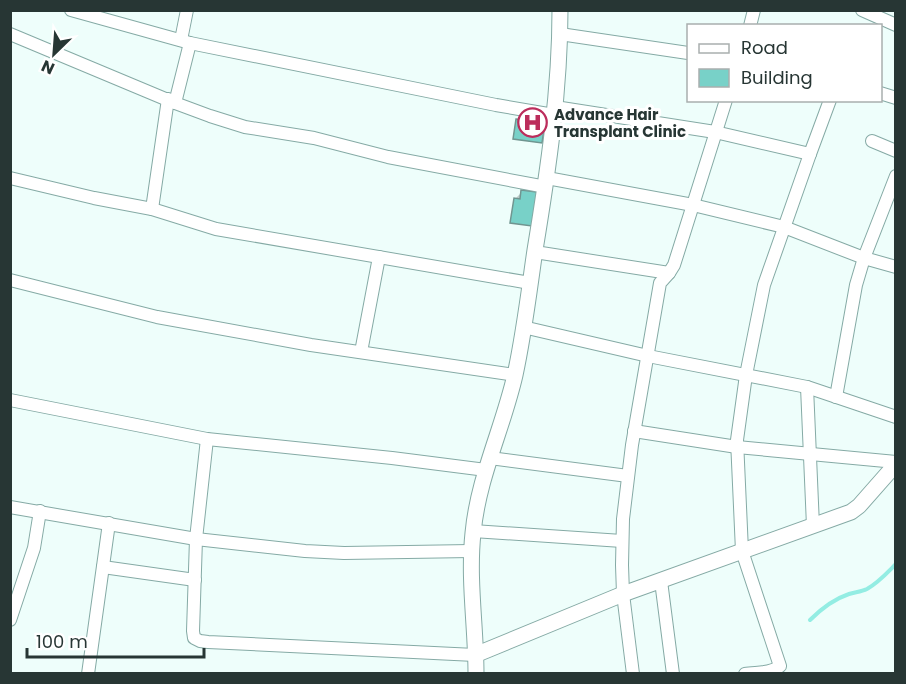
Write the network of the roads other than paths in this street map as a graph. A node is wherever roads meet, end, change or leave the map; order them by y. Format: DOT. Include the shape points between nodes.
graph roads {
  1 [pos="71,10"];
  2 [pos="187,10"];
  3 [pos="560,10"];
  4 [pos="862,10"];
  5 [pos="896,25"];
  6 [pos="10,34"];
  7 [pos="560,34"];
  8 [pos="186,42"];
  9 [pos="687,53"];
  10 [pos="171,101"];
  11 [pos="725,102"];
  12 [pos="829,102"];
  13 [pos="555,111"];
  14 [pos="715,132"];
  15 [pos="872,141"];
  16 [pos="896,151"];
  17 [pos="810,154"];
  18 [pos="896,176"];
  19 [pos="10,178"];
  20 [pos="546,183"];
  21 [pos="693,206"];
  22 [pos="152,209"];
  23 [pos="784,228"];
  24 [pos="535,252"];
  25 [pos="379,256"];
  26 [pos="864,258"];
  27 [pos="896,267"];
  28 [pos="669,273"];
  29 [pos="10,280"];
  30 [pos="530,283"];
  31 [pos="523,327"];
  32 [pos="361,352"];
  33 [pos="648,356"];
  34 [pos="515,375"];
  35 [pos="746,375"];
  36 [pos="807,387"];
  37 [pos="836,397"];
  38 [pos="10,400"];
  39 [pos="896,417"];
  40 [pos="634,431"];
  41 [pos="207,439"];
  42 [pos="737,447"];
  43 [pos="809,453"];
  44 [pos="896,463"];
  45 [pos="488,464"];
  46 [pos="628,476"];
  47 [pos="10,507"];
  48 [pos="40,511"];
  49 [pos="109,523"];
  50 [pos="813,525"];
  51 [pos="473,531"];
  52 [pos="196,539"];
  53 [pos="622,541"];
  54 [pos="471,551"];
  55 [pos="742,551"];
  56 [pos="103,567"];
  57 [pos="195,580"];
  58 [pos="661,581"];
  59 [pos="623,594"];
  60 [pos="10,620"];
  61 [pos="475,655"];
  62 [pos="88,674"];
  63 [pos="476,674"];
  64 [pos="633,674"];
  65 [pos="673,674"];
  66 [pos="745,674"];
  1 -- 8 [label="street"];
  2 -- 8 [label="street"];
  3 -- 7 [label="street"];
  4 -- 5 [label="street"];
  6 -- 10 [label="street"];
  7 -- 9 [label="street"];
  7 -- 13 [label="street"];
  8 -- 10 [label="street"];
  8 -- 13 [label="street" via="496,105"];
  10 -- 20 [label="street" via="245,127 314,138 388,157"];
  10 -- 22 [label="street"];
  11 -- 14 [label="street"];
  12 -- 17 [label="street"];
  13 -- 14 [label="street"];
  13 -- 20 [label="street"];
  14 -- 17 [label="street"];
  14 -- 21 [label="street"];
  15 -- 16 [label="street"];
  17 -- 23 [label="street"];
  18 -- 26 [label="street"];
  19 -- 22 [label="street"];
  20 -- 21 [label="street"];
  20 -- 24 [label="street"];
  21 -- 23 [label="street"];
  21 -- 28 [label="street"];
  22 -- 25 [label="street" via="216,230"];
  23 -- 26 [label="street"];
  23 -- 35 [label="street" via="764,285"];
  24 -- 28 [label="street"];
  24 -- 30 [label="street"];
  25 -- 30 [label="street"];
  25 -- 32 [label="street"];
  26 -- 27 [label="street"];
  26 -- 37 [label="street"];
  28 -- 33 [label="street" via="660,283"];
  29 -- 32 [label="street" via="157,317"];
  30 -- 31 [label="street"];
  31 -- 33 [label="street"];
  31 -- 34 [label="street"];
  32 -- 34 [label="street"];
  33 -- 35 [label="street"];
  33 -- 40 [label="street"];
  34 -- 45 [label="street"];
  35 -- 36 [label="street"];
  35 -- 42 [label="street"];
  36 -- 37 [label="street"];
  36 -- 43 [label="street"];
  37 -- 39 [label="street"];
  38 -- 41 [label="street"];
  40 -- 42 [label="street"];
  40 -- 46 [label="street"];
  41 -- 45 [label="street"];
  41 -- 52 [label="street"];
  42 -- 43 [label="street"];
  42 -- 55 [label="street"];
  43 -- 44 [label="street"];
  43 -- 50 [label="street"];
  44 -- 50 [label="street" via="860,506"];
  45 -- 46 [label="street"];
  45 -- 51 [label="street"];
  46 -- 53 [label="street"];
  47 -- 48 [label="street"];
  48 -- 49 [label="street"];
  48 -- 60 [label="street" via="34,548"];
  49 -- 52 [label="street"];
  49 -- 56 [label="street"];
  50 -- 55 [label="street"];
  51 -- 53 [label="street"];
  51 -- 54 [label="street"];
  52 -- 54 [label="street" via="344,553"];
  52 -- 57 [label="street"];
  53 -- 59 [label="street"];
  54 -- 61 [label="street"];
  55 -- 58 [label="street"];
  55 -- 66 [label="street" via="780,666 772,671"];
  56 -- 57 [label="street"];
  56 -- 62 [label="street"];
  57 -- 61 [label="street" via="193,631 194,638 200,641"];
  58 -- 59 [label="street"];
  58 -- 65 [label="street"];
  59 -- 61 [label="street"];
  59 -- 64 [label="street"];
  61 -- 63 [label="street"];
}
